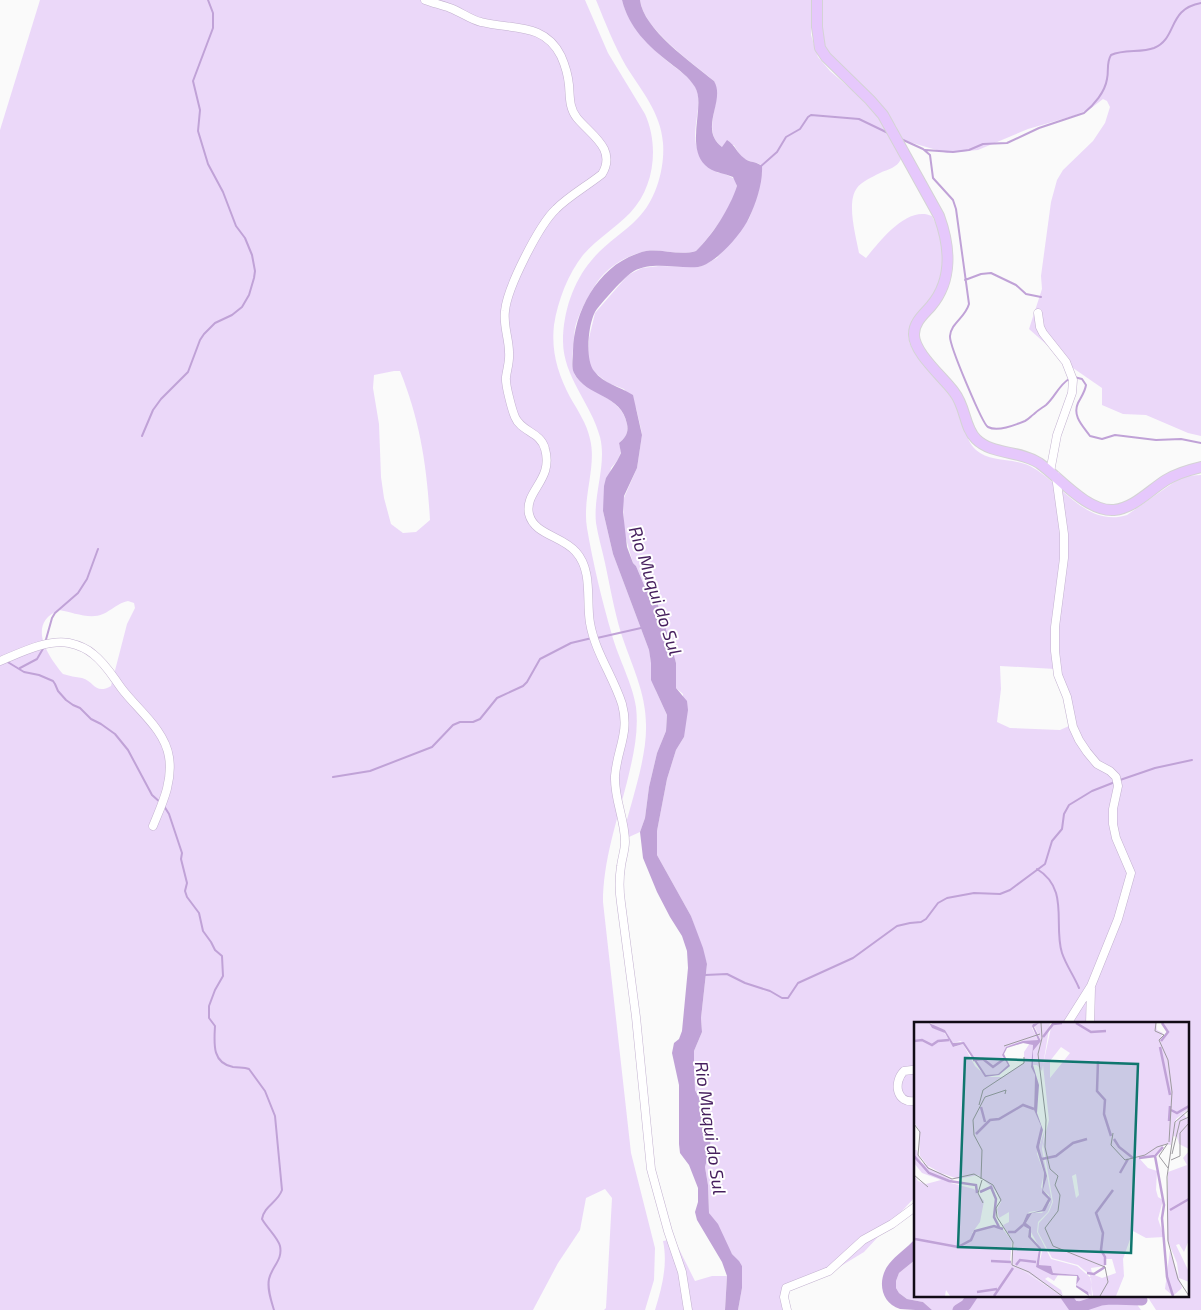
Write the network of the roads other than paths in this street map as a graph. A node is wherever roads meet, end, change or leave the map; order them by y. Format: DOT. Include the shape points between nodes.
graph roads {
  1 [pos="425,0"];
  2 [pos="818,0"];
  3 [pos="1038,313"];
  4 [pos="1201,467"];
  5 [pos="1053,474"];
  6 [pos="0,661"];
  7 [pos="152,826"];
  8 [pos="1091,986"];
  9 [pos="1069,1022"];
  10 [pos="1090,1022"];
  11 [pos="912,1070"];
  12 [pos="914,1101"];
  13 [pos="914,1208"];
  14 [pos="688,1310"];
  15 [pos="787,1310"];
  1 -- 14 [label="street" via="480,22 526,28 551,41 567,73 573,112 606,153 602,174 549,216 518,270 504,312 509,350 506,383 516,419 523,428 541,439 546,451 545,474 529,500 529,514 537,528 569,545 583,564 594,642 625,717 615,779 625,843 619,886 651,1169 682,1272"];
  2 -- 5 [label="main road" via="820,48 883,116 944,230 948,256 945,277 933,304 915,326 916,344 960,401 975,438 986,447 1026,456"];
  3 -- 5 [label="street" via="1043,334 1066,362 1073,380 1072,393 1057,434"];
  4 -- 5 [label="main road" via="1179,473 1138,500 1114,510 1093,506"];
  5 -- 8 [label="street" via="1064,534 1056,627 1058,675 1079,740 1097,764 1116,777 1118,786 1112,809 1113,824 1131,873 1118,919"];
  6 -- 7 [label="street" via="36,647 68,643 84,647 105,664 122,690 161,736 169,757 169,784"];
  8 -- 9 [label="street"];
  8 -- 10 [label="street"];
  11 -- 12 [label="street" via="901,1074 897,1086 903,1100"];
  13 -- 15 [label="street" via="863,1240 829,1271 786,1288"];
}
